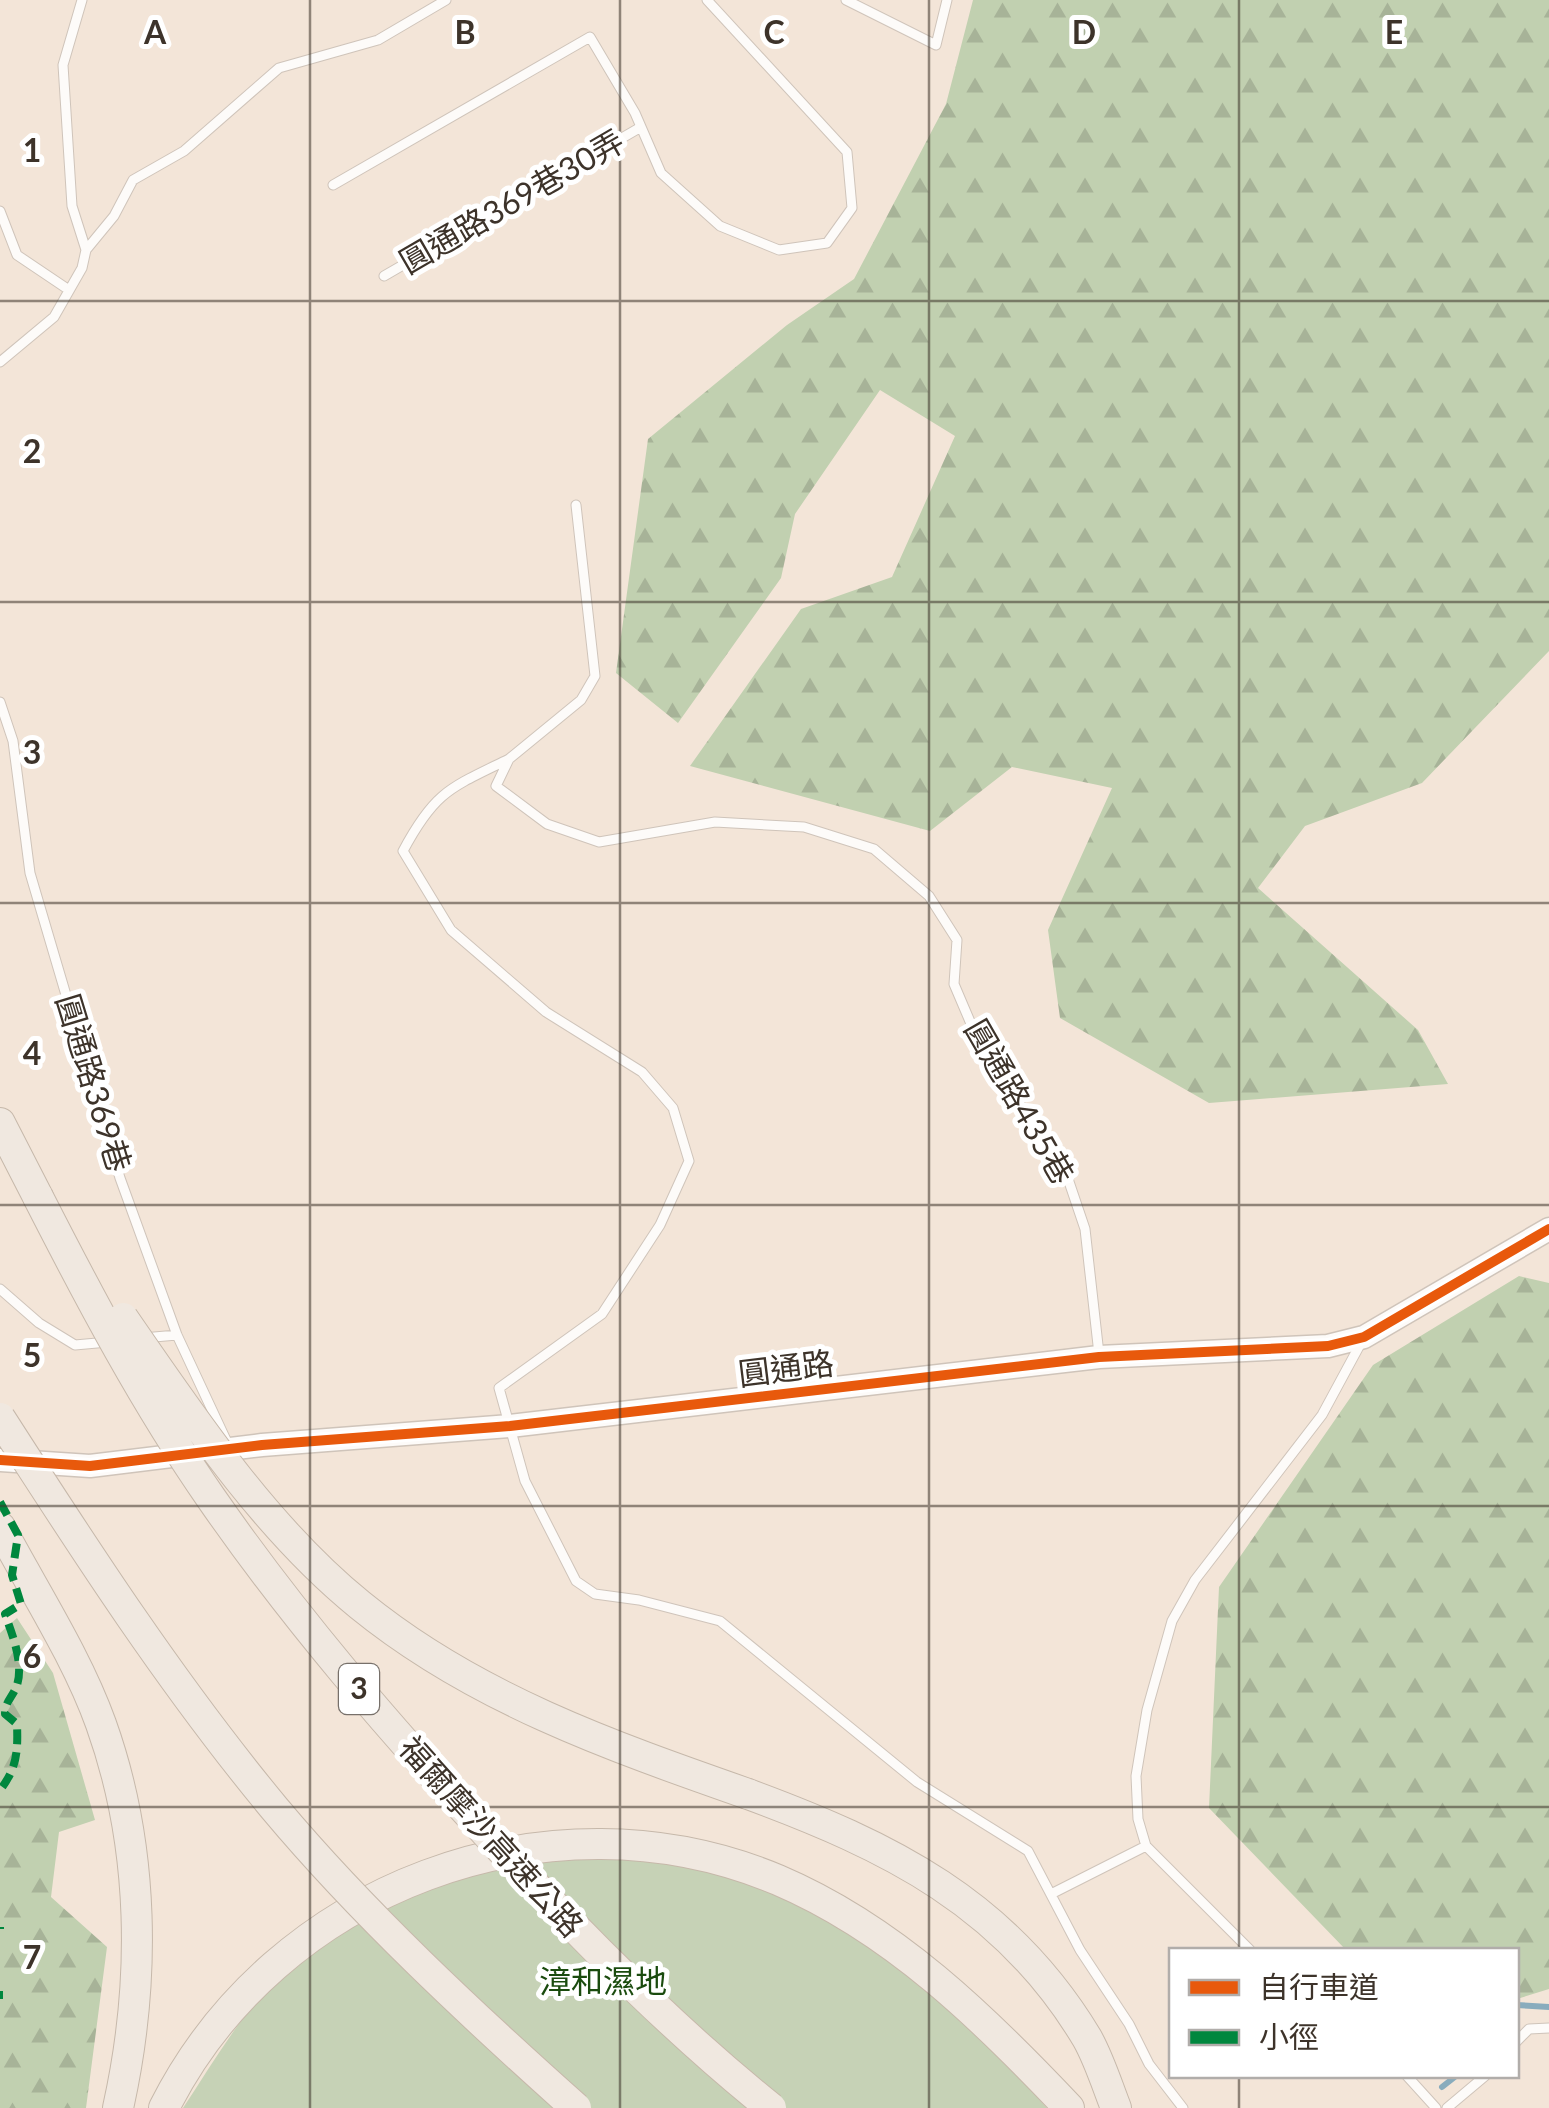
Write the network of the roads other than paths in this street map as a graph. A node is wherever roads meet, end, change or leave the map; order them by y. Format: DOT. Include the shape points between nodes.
graph roads {
  1 [pos="82,0"];
  2 [pos="446,0"];
  3 [pos="707,0"];
  4 [pos="846,0"];
  5 [pos="947,0"];
  6 [pos="640,127"];
  7 [pos="333,185"];
  8 [pos="0,211"];
  9 [pos="86,250"];
  10 [pos="384,276"];
  11 [pos="69,290"];
  12 [pos="0,362"];
  13 [pos="576,506"];
  14 [pos="0,702"];
  15 [pos="509,759"];
  16 [pos="0,1124"];
  17 [pos="38,1197"];
  18 [pos="1549,1229"];
  19 [pos="0,1289"];
  20 [pos="177,1335"];
  21 [pos="1364,1337"];
  22 [pos="1100,1357"];
  23 [pos="0,1418"];
  24 [pos="510,1426"];
  25 [pos="231,1451"];
  26 [pos="0,1460"];
  27 [pos="0,1527"];
  28 [pos="1146,1846"];
  29 [pos="1053,1893"];
  30 [pos="1248,1948"];
  31 [pos="1549,2028"];
  32 [pos="1519,2039"];
  33 [pos="1409,2078"];
  34 [pos="1483,2078"];
  35 [pos="118,2108"];
  36 [pos="164,2108"];
  37 [pos="576,2108"];
  38 [pos="772,2108"];
  39 [pos="1068,2108"];
  40 [pos="1116,2108"];
  41 [pos="1183,2108"];
  42 [pos="1435,2108"];
  43 [pos="1447,2108"];
  1 -- 9 [label="lane" via="63,65 72,206"];
  2 -- 9 [label="lane" via="378,40 279,68 184,151 133,180"];
  3 -- 6 [label="lane, 圓通路369巷30弄" via="847,152 852,208 827,243 780,250 720,226 661,173"];
  4 -- 5 [label="lane" via="936,45"];
  6 -- 7 [label="lane, 圓通路369巷30弄" via="590,38"];
  6 -- 10 [label="lane, 圓通路369巷30弄"];
  8 -- 11 [label="lane" via="17,255"];
  9 -- 11 [label="lane"];
  11 -- 12 [label="lane" via="54,317"];
  13 -- 15 [label="lane" via="595,676 581,700"];
  14 -- 20 [label="lane, 圓通路369巷" via="13,742 30,873 120,1178"];
  15 -- 22 [label="lane, 圓通路435巷" via="496,786 547,824 599,842 715,822 804,827 874,848 928,896 957,940 954,984 983,1052 1064,1167 1085,1229"];
  15 -- 24 [label="lane" via="456,785 426,809 404,851 451,930 546,1012 642,1072 673,1108 688,1160 660,1225 602,1314 499,1388"];
  16 -- 17 [label="highway, 福爾摩沙高速公路 / 3"];
  17 -- 38 [label="highway, 福爾摩沙高速公路 / 3, bridge" via="146,1395 271,1581 404,1744 596,1953"];
  17 -- 40 [label="highway, bridge" via="212,1444 359,1605 524,1708 886,1850 994,1924 1042,1972 1089,2040"];
  18 -- 21 [label="street, 圓通路"];
  19 -- 20 [label="lane" via="75,1346"];
  20 -- 25 [label="lane, 圓通路369巷"];
  21 -- 22 [label="street, 圓通路" via="1328,1346"];
  21 -- 28 [label="lane" via="1322,1414 1257,1494 1172,1621 1136,1776"];
  22 -- 24 [label="street, 圓通路"];
  23 -- 37 [label="highway, bridge" via="107,1585 276,1810"];
  24 -- 25 [label="street, 圓通路"];
  24 -- 29 [label="lane" via="525,1481 576,1581 595,1594 720,1621 917,1782 1028,1850"];
  25 -- 26 [label="street, 圓通路" via="90,1466"];
  27 -- 35 [label="highway" via="100,1722 128,1818 137,1938"];
  28 -- 29 [label="lane"];
  28 -- 30 [label="lane"];
  29 -- 41 [label="lane" via="1080,1950"];
  31 -- 32 [label="lane" via="1529,2028"];
  33 -- 42 [label="lane"];
  34 -- 43 [label="lane"];
  36 -- 39 [label="highway" via="181,2074 237,2001 335,1917 476,1856 560,1843 613,1844 732,1864 857,1921 1001,2036"];
}
